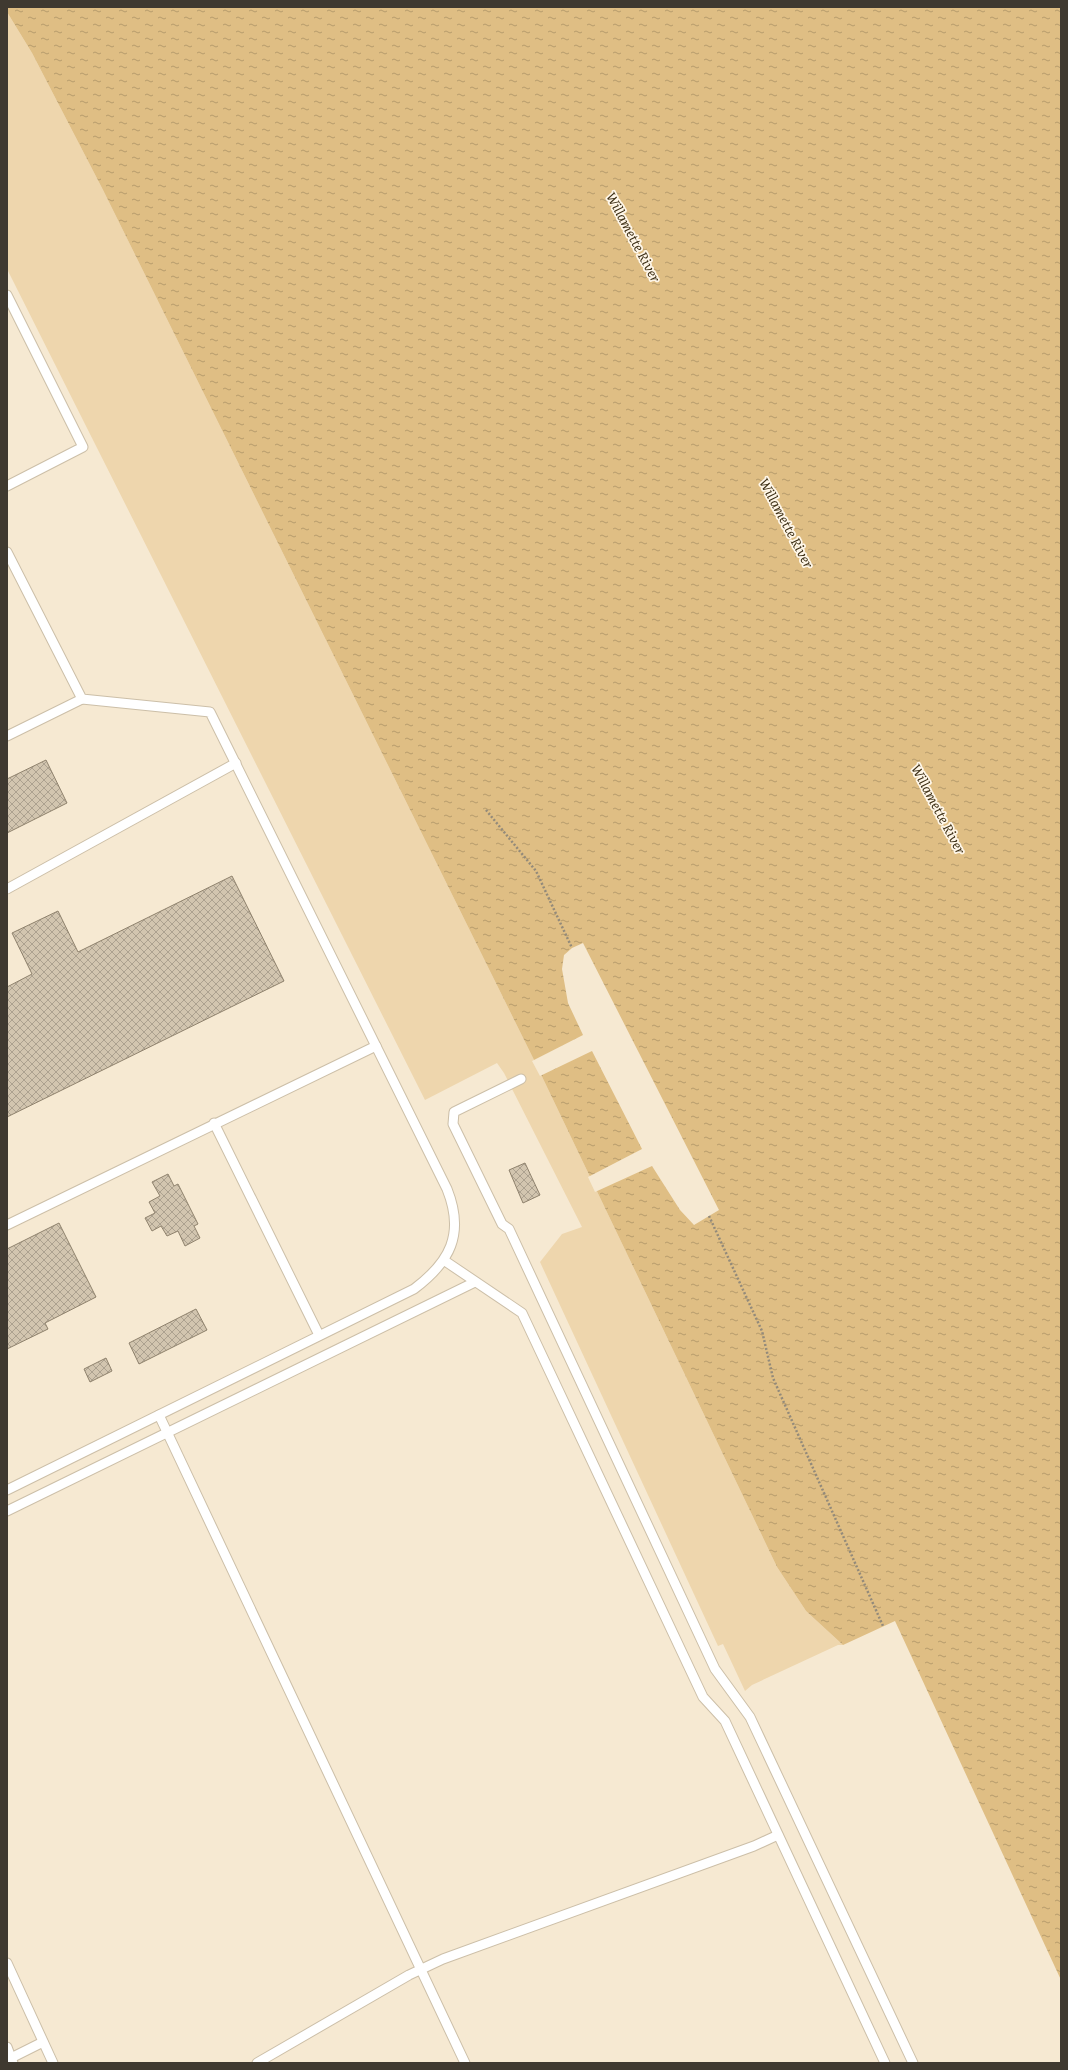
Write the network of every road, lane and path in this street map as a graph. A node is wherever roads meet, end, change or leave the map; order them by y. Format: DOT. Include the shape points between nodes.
graph roads {
  1 [pos="7,295"];
  2 [pos="7,486"];
  3 [pos="7,552"];
  4 [pos="82,699"];
  5 [pos="7,736"];
  6 [pos="236,763"];
  7 [pos="486,810"];
  8 [pos="7,890"];
  9 [pos="572,948"];
  10 [pos="376,1046"];
  11 [pos="521,1078"];
  12 [pos="214,1123"];
  13 [pos="710,1216"];
  14 [pos="7,1225"];
  15 [pos="444,1261"];
  16 [pos="475,1282"];
  17 [pos="319,1335"];
  18 [pos="159,1415"];
  19 [pos="168,1431"];
  20 [pos="7,1490"];
  21 [pos="7,1511"];
  22 [pos="883,1626"];
  23 [pos="778,1835"];
  24 [pos="7,1963"];
  25 [pos="421,1969"];
  26 [pos="43,2042"];
  27 [pos="7,2047"];
  28 [pos="12,2060"];
  29 [pos="52,2063"];
  30 [pos="257,2063"];
  31 [pos="464,2063"];
  32 [pos="885,2063"];
  33 [pos="913,2063"];
  1 -- 2 [label="lane" via="83,447"];
  3 -- 4 [label="lane"];
  4 -- 5 [label="lane"];
  4 -- 6 [label="lane" via="210,712"];
  6 -- 8 [label="lane"];
  6 -- 10 [label="lane"];
  7 -- 9 [label="path" via="536,871"];
  10 -- 12 [label="lane"];
  10 -- 15 [label="lane" via="453,1202 455,1230"];
  11 -- 33 [label="lane" via="454,1112 453,1124 502,1224 509,1229 715,1669 750,1717"];
  12 -- 14 [label="lane"];
  12 -- 17 [label="lane"];
  13 -- 22 [label="path" via="762,1331 773,1378"];
  15 -- 16 [label="lane"];
  15 -- 17 [label="lane" via="429,1278 414,1289"];
  16 -- 19 [label="lane"];
  16 -- 23 [label="lane" via="522,1313 703,1697 725,1721"];
  17 -- 18 [label="lane"];
  18 -- 19 [label="lane"];
  18 -- 20 [label="lane"];
  19 -- 21 [label="lane"];
  19 -- 25 [label="lane"];
  23 -- 25 [label="lane"];
  23 -- 32 [label="lane"];
  24 -- 26 [label="lane"];
  25 -- 30 [label="lane"];
  25 -- 31 [label="lane"];
  26 -- 28 [label="lane"];
  26 -- 29 [label="lane"];
  27 -- 28 [label="lane"];
}
